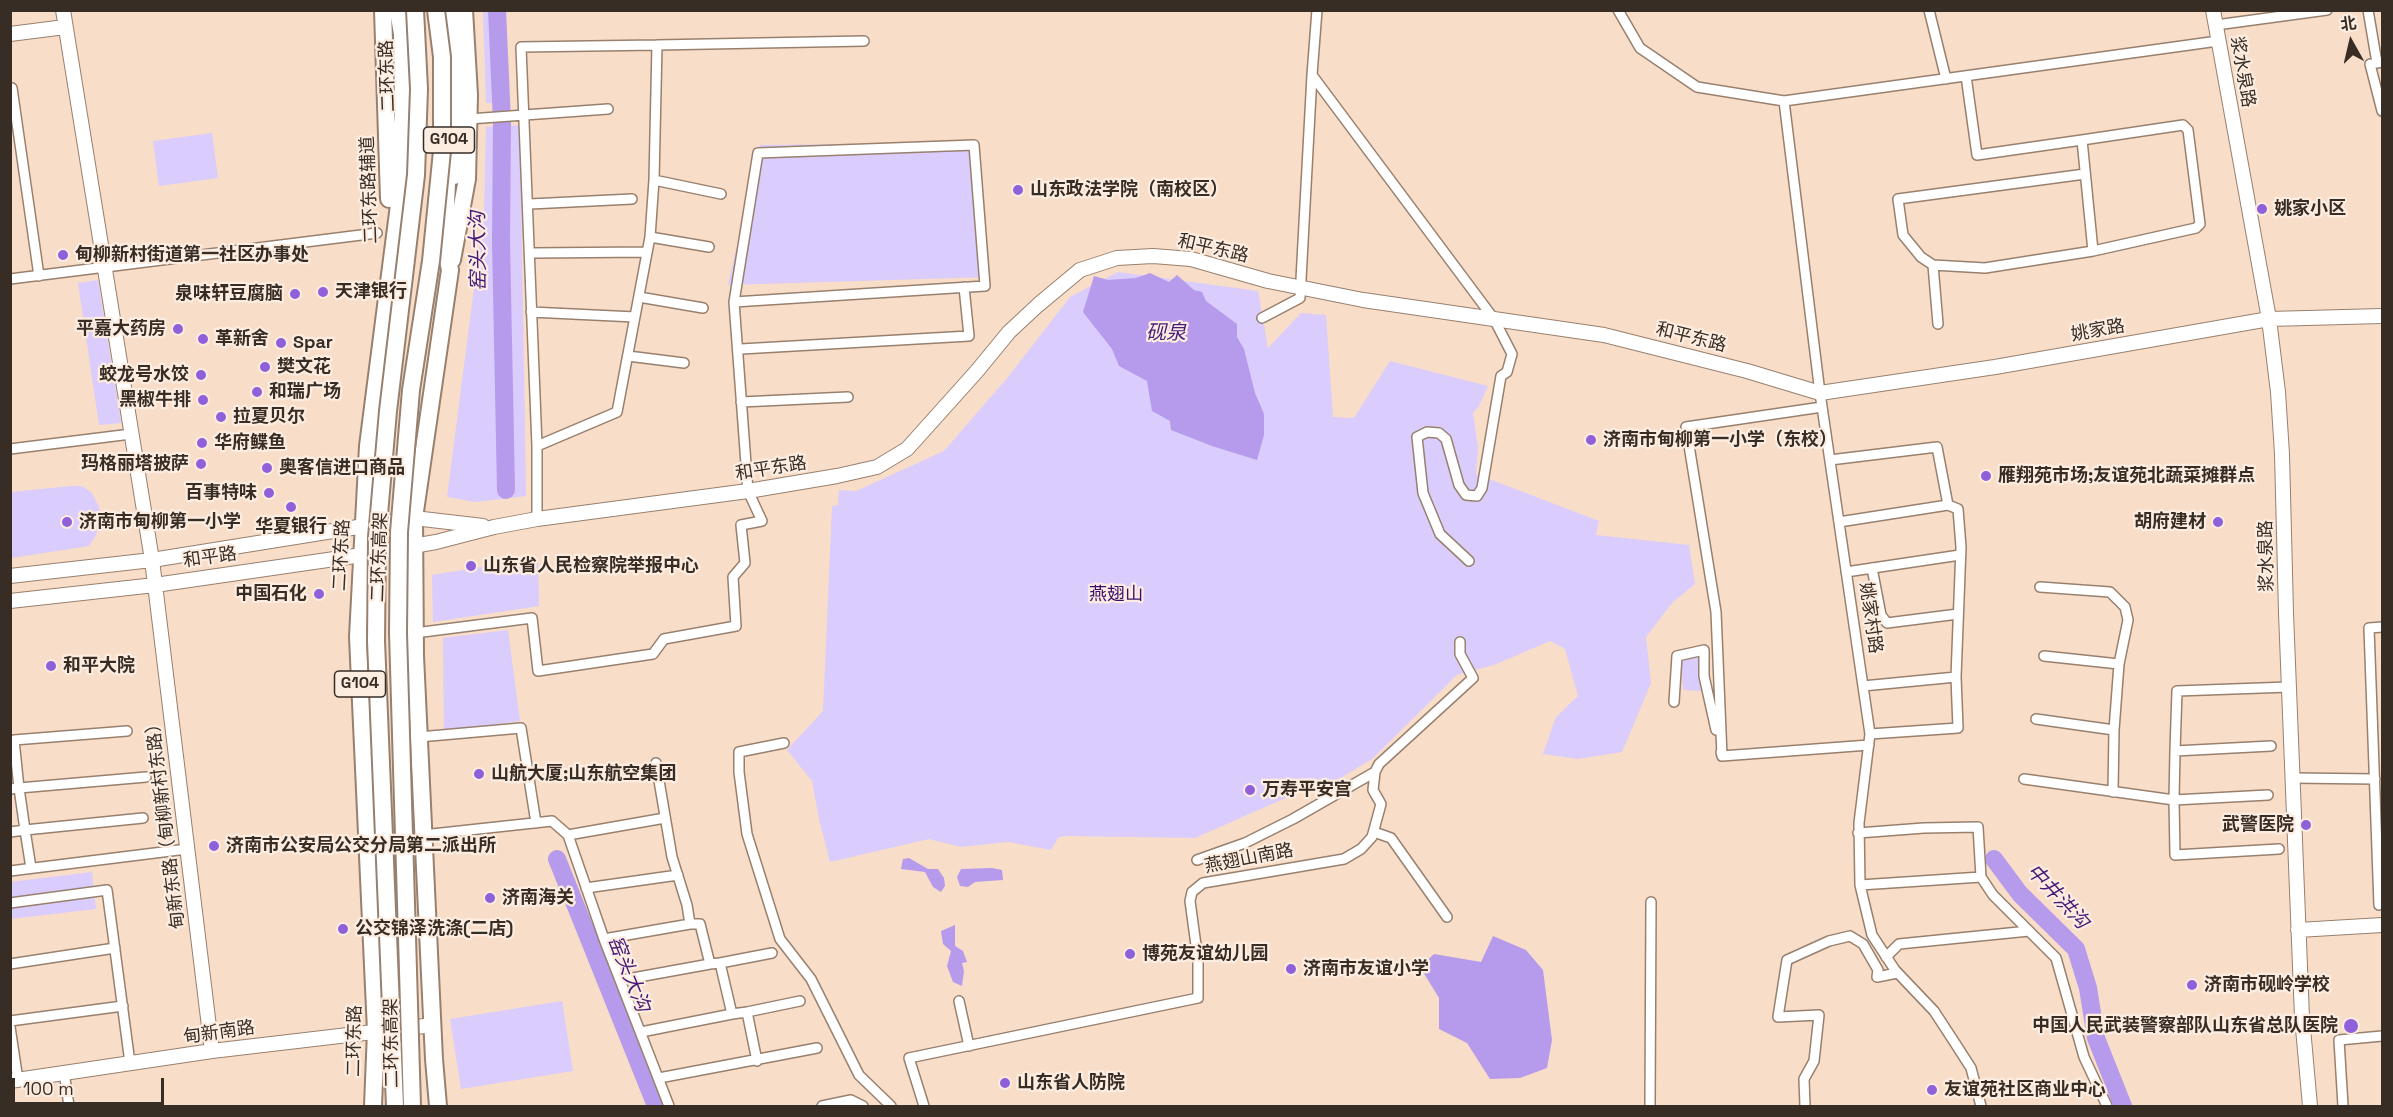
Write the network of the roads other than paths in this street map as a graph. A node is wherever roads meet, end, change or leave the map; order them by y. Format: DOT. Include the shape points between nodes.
graph roads {
  1 [pos="63,10"];
  2 [pos="383,10"];
  3 [pos="398,10"];
  4 [pos="404,10"];
  5 [pos="415,10"];
  6 [pos="436,10"];
  7 [pos="442,10"];
  8 [pos="450,10"];
  9 [pos="464,10"];
  10 [pos="1317,10"];
  11 [pos="1618,10"];
  12 [pos="1929,10"];
  13 [pos="2213,10"];
  14 [pos="2326,10"];
  15 [pos="2368,10"];
  16 [pos="2216,25"];
  17 [pos="65,27"];
  18 [pos="10,34"];
  19 [pos="864,41"];
  20 [pos="2218,41"];
  21 [pos="657,45"];
  22 [pos="2382,62"];
  23 [pos="2370,64"];
  24 [pos="1312,75"];
  25 [pos="1966,76"];
  26 [pos="1946,78"];
  27 [pos="12,88"];
  28 [pos="1784,101"];
  29 [pos="608,109"];
  30 [pos="2382,111"];
  31 [pos="523,114"];
  32 [pos="474,118"];
  33 [pos="2082,140"];
  34 [pos="2085,174"];
  35 [pos="654,180"];
  36 [pos="721,194"];
  37 [pos="632,199"];
  38 [pos="530,204"];
  39 [pos="377,233"];
  40 [pos="650,237"];
  41 [pos="709,247"];
  42 [pos="2093,251"];
  43 [pos="647,252"];
  44 [pos="533,253"];
  45 [pos="392,260"];
  46 [pos="1934,265"];
  47 [pos="104,268"];
  48 [pos="450,270"];
  49 [pos="39,276"];
  50 [pos="10,279"];
  51 [pos="1299,286"];
  52 [pos="964,287"];
  53 [pos="639,297"];
  54 [pos="734,302"];
  55 [pos="702,308"];
  56 [pos="531,312"];
  57 [pos="2382,316"];
  58 [pos="635,317"];
  59 [pos="1262,318"];
  60 [pos="1494,319"];
  61 [pos="2269,319"];
  62 [pos="1938,324"];
  63 [pos="741,349"];
  64 [pos="628,356"];
  65 [pos="684,363"];
  66 [pos="848,397"];
  67 [pos="1821,400"];
  68 [pos="741,402"];
  69 [pos="131,434"];
  70 [pos="537,446"];
  71 [pos="10,449"];
  72 [pos="1830,460"];
  73 [pos="748,491"];
  74 [pos="1948,505"];
  75 [pos="414,518"];
  76 [pos="537,519"];
  77 [pos="1839,522"];
  78 [pos="363,525"];
  79 [pos="494,527"];
  80 [pos="415,546"];
  81 [pos="362,555"];
  82 [pos="1960,555"];
  83 [pos="154,559"];
  84 [pos="1469,561"];
  85 [pos="1872,568"];
  86 [pos="1846,572"];
  87 [pos="10,576"];
  88 [pos="157,586"];
  89 [pos="2040,587"];
  90 [pos="10,601"];
  91 [pos="1959,614"];
  92 [pos="2382,627"];
  93 [pos="415,633"];
  94 [pos="1460,642"];
  95 [pos="2044,656"];
  96 [pos="2119,664"];
  97 [pos="2371,674"];
  98 [pos="2382,674"];
  99 [pos="1956,678"];
  100 [pos="1863,686"];
  101 [pos="2289,687"];
  102 [pos="1674,702"];
  103 [pos="2036,719"];
  104 [pos="2378,728"];
  105 [pos="2114,730"];
  106 [pos="128,731"];
  107 [pos="1870,734"];
  108 [pos="419,737"];
  109 [pos="12,741"];
  110 [pos="784,743"];
  111 [pos="1869,745"];
  112 [pos="2271,746"];
  113 [pos="2175,751"];
  114 [pos="1722,756"];
  115 [pos="656,763"];
  116 [pos="1375,772"];
  117 [pos="2377,776"];
  118 [pos="146,777"];
  119 [pos="2293,778"];
  120 [pos="2024,779"];
  121 [pos="15,788"];
  122 [pos="2113,792"];
  123 [pos="2268,795"];
  124 [pos="2174,800"];
  125 [pos="143,818"];
  126 [pos="665,818"];
  127 [pos="536,823"];
  128 [pos="2379,826"];
  129 [pos="25,830"];
  130 [pos="10,831"];
  131 [pos="1374,832"];
  132 [pos="1858,832"];
  133 [pos="568,835"];
  134 [pos="423,836"];
  135 [pos="187,849"];
  136 [pos="2279,849"];
  137 [pos="1197,861"];
  138 [pos="31,868"];
  139 [pos="10,871"];
  140 [pos="678,875"];
  141 [pos="2380,875"];
  142 [pos="1981,877"];
  143 [pos="1860,885"];
  144 [pos="586,888"];
  145 [pos="1651,902"];
  146 [pos="10,903"];
  147 [pos="2379,905"];
  148 [pos="1447,917"];
  149 [pos="690,924"];
  150 [pos="2382,925"];
  151 [pos="2298,930"];
  152 [pos="2030,931"];
  153 [pos="604,939"];
  154 [pos="115,948"];
  155 [pos="772,953"];
  156 [pos="1886,957"];
  157 [pos="720,963"];
  158 [pos="10,964"];
  159 [pos="710,964"];
  160 [pos="1897,973"];
  161 [pos="622,980"];
  162 [pos="959,1000"];
  163 [pos="800,1001"];
  164 [pos="123,1006"];
  165 [pos="747,1012"];
  166 [pos="732,1014"];
  167 [pos="10,1021"];
  168 [pos="432,1025"];
  169 [pos="10,1027"];
  170 [pos="376,1031"];
  171 [pos="641,1032"];
  172 [pos="2382,1036"];
  173 [pos="412,1042"];
  174 [pos="394,1043"];
  175 [pos="969,1046"];
  176 [pos="817,1048"];
  177 [pos="212,1051"];
  178 [pos="757,1061"];
  179 [pos="130,1063"];
  180 [pos="64,1072"];
  181 [pos="659,1078"];
  182 [pos="14,1080"];
  183 [pos="69,1107"];
  184 [pos="373,1107"];
  185 [pos="389,1107"];
  186 [pos="395,1107"];
  187 [pos="412,1107"];
  188 [pos="418,1107"];
  189 [pos="438,1107"];
  190 [pos="669,1107"];
  191 [pos="822,1107"];
  192 [pos="863,1107"];
  193 [pos="891,1107"];
  194 [pos="924,1107"];
  195 [pos="1650,1107"];
  196 [pos="1805,1107"];
  197 [pos="1981,1107"];
  198 [pos="2107,1107"];
  199 [pos="2310,1107"];
  200 [pos="2343,1107"];
  1 -- 17 [label="main road, 甸新东路（甸柳新村东路）"];
  2 -- 45 [label="highway, 二环东路辅道"];
  3 -- 45 [label="highway" via="403,113 400,197"];
  4 -- 45 [label="highway, 二环东路 / G104" via="411,65 408,160 401,245"];
  5 -- 174 [label="highway, 二环东高架, bridge" via="419,89 416,175 377,537 376,641"];
  6 -- 173 [label="highway, 二环东高架, bridge" via="442,151 431,261 411,390 399,532 400,744"];
  7 -- 48 [label="highway, G104" via="448,61 449,144 444,243"];
  8 -- 48 [label="highway" via="456,95"];
  9 -- 32 [label="highway"];
  10 -- 24 [label="street"];
  11 -- 28 [label="street" via="1640,48 1697,87"];
  12 -- 26 [label="street"];
  13 -- 16 [label="main road, 浆水泉路"];
  14 -- 16 [label="street"];
  15 -- 22 [label="street" via="2377,63"];
  16 -- 20 [label="main road, 浆水泉路"];
  17 -- 18 [label="main road"];
  17 -- 47 [label="main road, 甸新东路（甸柳新村东路）"];
  19 -- 21 [label="street"];
  20 -- 25 [label="street"];
  20 -- 61 [label="main road, 浆水泉路"];
  21 -- 31 [label="street" via="521,47"];
  21 -- 35 [label="street"];
  23 -- 30 [label="street"];
  24 -- 51 [label="street"];
  24 -- 60 [label="street"];
  25 -- 26 [label="street"];
  25 -- 33 [label="street" via="1977,155"];
  26 -- 28 [label="street"];
  27 -- 49 [label="street"];
  28 -- 67 [label="street, 姚家村路"];
  29 -- 31 [label="street"];
  31 -- 32 [label="street"];
  31 -- 56 [label="street"];
  32 -- 48 [label="highway"];
  33 -- 34 [label="street"];
  33 -- 42 [label="street" via="2183,125 2188,130 2200,224"];
  34 -- 42 [label="street"];
  34 -- 46 [label="street" via="1898,199 1903,236 1921,257"];
  35 -- 36 [label="street"];
  35 -- 40 [label="street"];
  37 -- 38 [label="street"];
  39 -- 47 [label="street"];
  40 -- 41 [label="street"];
  40 -- 43 [label="street"];
  42 -- 46 [label="street" via="1985,268"];
  43 -- 44 [label="street"];
  43 -- 53 [label="street"];
  45 -- 78 [label="highway, 二环东路 / G104" via="368,446"];
  46 -- 62 [label="street"];
  47 -- 49 [label="street"];
  47 -- 69 [label="main road, 甸新东路（甸柳新村东路）"];
  48 -- 75 [label="highway, G104"];
  49 -- 50 [label="street"];
  51 -- 59 [label="street" via="1300,298"];
  51 -- 60 [label="main road, 和平东路" via="1363,300"];
  51 -- 73 [label="main road, 和平东路" via="1191,259 1153,256 1117,258 1080,270 1009,332 906,449 877,467"];
  52 -- 54 [label="street"];
  52 -- 54 [label="street" via="985,286 974,145 758,153"];
  52 -- 63 [label="street" via="969,336"];
  53 -- 55 [label="street"];
  53 -- 58 [label="street"];
  54 -- 68 [label="street"];
  56 -- 58 [label="street"];
  56 -- 70 [label="street"];
  57 -- 61 [label="main road, 姚家路"];
  58 -- 64 [label="street"];
  60 -- 67 [label="main road, 和平东路" via="1604,335 1747,371"];
  60 -- 84 [label="street" via="1512,354 1508,372 1501,376 1482,488 1477,496 1466,495 1459,485 1446,439 1439,433 1416,436 1423,493 1440,534"];
  61 -- 67 [label="main road, 姚家路"];
  61 -- 101 [label="main road, 浆水泉路" via="2282,454"];
  64 -- 65 [label="street"];
  64 -- 70 [label="street" via="617,412"];
  66 -- 68 [label="street"];
  67 -- 72 [label="street, 姚家村路"];
  67 -- 114 [label="street" via="1686,427 1716,612"];
  68 -- 73 [label="street"];
  69 -- 71 [label="street"];
  69 -- 83 [label="main road, 甸新东路（甸柳新村东路）"];
  70 -- 76 [label="street"];
  72 -- 74 [label="street" via="1937,447"];
  72 -- 77 [label="street, 姚家村路"];
  73 -- 76 [label="main road, 和平东路"];
  73 -- 93 [label="street" via="762,521 741,525 745,563 733,577 736,626 664,639 652,654 538,671 532,618"];
  74 -- 77 [label="street"];
  74 -- 82 [label="street" via="1958,509"];
  75 -- 78 [label="main road, 和平路"];
  75 -- 79 [label="main road, 和平东路"];
  75 -- 80 [label="highway, G104"];
  76 -- 79 [label="main road, 和平东路"];
  77 -- 86 [label="street, 姚家村路"];
  78 -- 81 [label="highway, 二环东路 / G104"];
  78 -- 83 [label="main road, 和平路"];
  79 -- 80 [label="main road, 和平东路"];
  80 -- 81 [label="main road, 和平路"];
  80 -- 93 [label="highway, G104"];
  81 -- 88 [label="main road, 和平路"];
  81 -- 170 [label="highway, 二环东路 / G104" via="358,637"];
  82 -- 85 [label="street"];
  82 -- 91 [label="street"];
  83 -- 87 [label="main road, 和平路"];
  83 -- 88 [label="main road, 甸新东路（甸柳新村东路）"];
  85 -- 86 [label="street"];
  85 -- 91 [label="street" via="1881,615 1887,622"];
  86 -- 100 [label="street, 姚家村路"];
  88 -- 90 [label="main road, 和平路"];
  88 -- 135 [label="main road, 甸新东路（甸柳新村东路）"];
  89 -- 96 [label="street" via="2110,592 2125,607 2128,620"];
  91 -- 99 [label="street"];
  92 -- 97 [label="street" via="2369,628"];
  93 -- 108 [label="highway, G104"];
  94 -- 116 [label="street" via="1460,654 1473,678"];
  95 -- 96 [label="street"];
  96 -- 105 [label="street"];
  97 -- 98 [label="street"];
  97 -- 104 [label="street"];
  99 -- 100 [label="street"];
  99 -- 107 [label="street" via="1958,728"];
  100 -- 107 [label="street, 姚家村路"];
  101 -- 113 [label="street" via="2177,691"];
  101 -- 119 [label="main road, 浆水泉路"];
  102 -- 114 [label="street" via="1677,656 1704,650 1704,676"];
  103 -- 105 [label="street"];
  104 -- 117 [label="street"];
  105 -- 122 [label="street"];
  106 -- 109 [label="street"];
  107 -- 111 [label="street, 姚家村路"];
  108 -- 127 [label="street" via="521,728"];
  108 -- 134 [label="highway, G104"];
  109 -- 121 [label="street"];
  110 -- 193 [label="street" via="739,752 747,834 780,939 811,979 859,1076"];
  111 -- 114 [label="street"];
  111 -- 132 [label="street, 姚家村路"];
  112 -- 113 [label="street"];
  113 -- 124 [label="street"];
  115 -- 126 [label="street"];
  116 -- 131 [label="street" via="1373,790 1381,804"];
  116 -- 137 [label="street" via="1245,843"];
  117 -- 119 [label="street"];
  117 -- 128 [label="street"];
  118 -- 121 [label="street"];
  119 -- 151 [label="main road, 浆水泉路"];
  120 -- 122 [label="street"];
  121 -- 129 [label="street"];
  122 -- 124 [label="street"];
  123 -- 124 [label="street"];
  124 -- 136 [label="street" via="2175,855"];
  125 -- 129 [label="street"];
  126 -- 133 [label="street"];
  126 -- 140 [label="street"];
  127 -- 133 [label="street" via="552,821"];
  127 -- 134 [label="street"];
  128 -- 141 [label="street"];
  129 -- 130 [label="street"];
  129 -- 138 [label="street"];
  131 -- 148 [label="street" via="1391,838"];
  131 -- 175 [label="street, 燕翅山南路" via="1361,849 1344,859 1203,883 1192,892 1198,998"];
  132 -- 142 [label="street" via="1978,827"];
  132 -- 143 [label="street, 姚家村路"];
  133 -- 144 [label="street"];
  134 -- 168 [label="highway, G104"];
  135 -- 138 [label="street"];
  135 -- 177 [label="main road, 甸新东路（甸柳新村东路）"];
  138 -- 139 [label="street"];
  140 -- 144 [label="street"];
  140 -- 149 [label="street"];
  141 -- 147 [label="street"];
  142 -- 143 [label="street"];
  142 -- 152 [label="street" via="1993,895"];
  143 -- 156 [label="street, 姚家村路" via="1872,935"];
  144 -- 153 [label="street"];
  145 -- 195 [label="street"];
  146 -- 154 [label="street" via="107,890"];
  149 -- 153 [label="street"];
  149 -- 159 [label="street" via="700,924"];
  150 -- 151 [label="main road"];
  151 -- 199 [label="main road, 浆水泉路"];
  152 -- 156 [label="street" via="1899,944"];
  152 -- 198 [label="street" via="2056,958 2084,1057"];
  153 -- 161 [label="street"];
  154 -- 158 [label="street"];
  154 -- 164 [label="street"];
  155 -- 157 [label="street"];
  156 -- 160 [label="street, 姚家村路"];
  157 -- 159 [label="street"];
  157 -- 166 [label="street"];
  159 -- 161 [label="street"];
  160 -- 196 [label="street" via="1877,977 1878,970 1863,944 1850,936 1787,960 1778,1017 1819,1015 1814,1061 1804,1079"];
  160 -- 197 [label="street, 姚家村路" via="1934,1011 1971,1068"];
  161 -- 171 [label="street"];
  162 -- 175 [label="street"];
  163 -- 165 [label="street"];
  164 -- 167 [label="street"];
  164 -- 179 [label="street"];
  165 -- 166 [label="street"];
  165 -- 178 [label="street"];
  166 -- 171 [label="street"];
  168 -- 170 [label="main road, 甸新南路"];
  168 -- 189 [label="highway, G104"];
  169 -- 182 [label="street"];
  170 -- 177 [label="main road, 甸新南路"];
  170 -- 184 [label="highway, 二环东路 / G104"];
  171 -- 181 [label="street"];
  172 -- 200 [label="street" via="2339,1040"];
  173 -- 187 [label="highway, 二环东高架, bridge"];
  173 -- 188 [label="highway, bridge"];
  174 -- 185 [label="highway, bridge"];
  174 -- 186 [label="highway, 二环东高架, bridge"];
  175 -- 194 [label="street, 燕翅山南路" via="909,1058"];
  176 -- 178 [label="street"];
  177 -- 179 [label="main road, 甸新南路"];
  178 -- 181 [label="street"];
  179 -- 180 [label="main road, 甸新南路"];
  180 -- 182 [label="main road, 甸新南路"];
  180 -- 183 [label="street"];
  181 -- 190 [label="street"];
  191 -- 192 [label="street" via="851,1100"];
}
